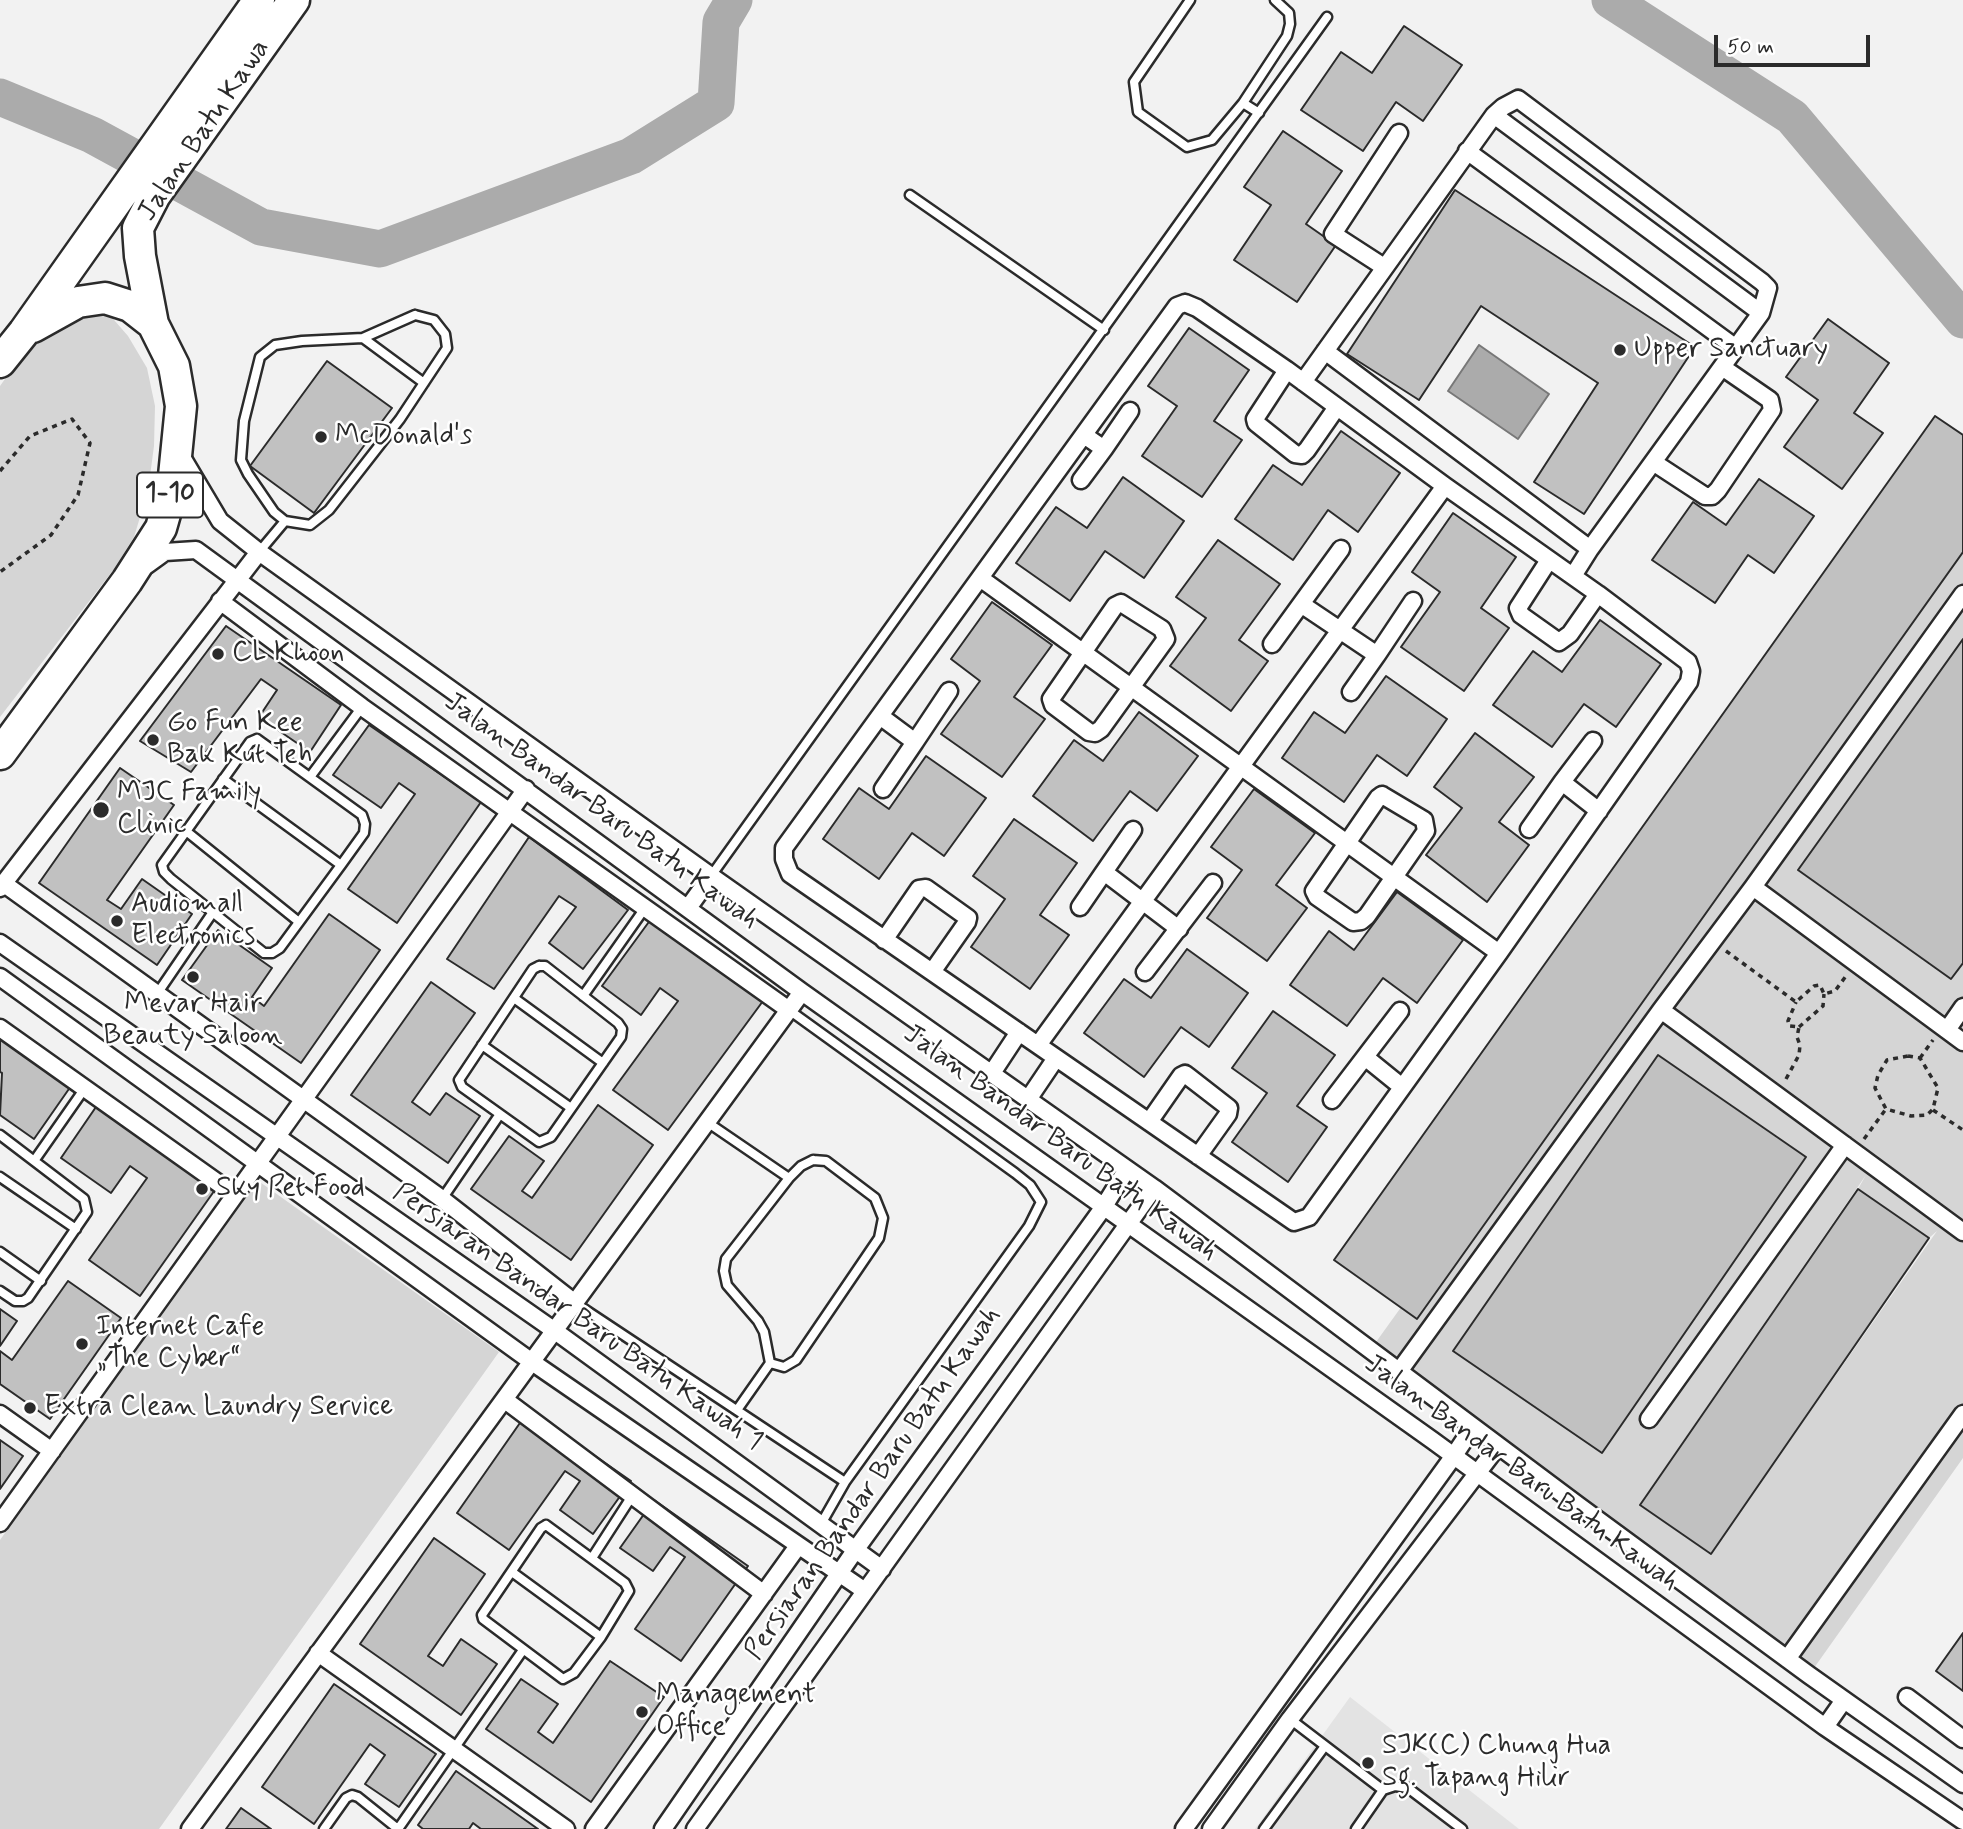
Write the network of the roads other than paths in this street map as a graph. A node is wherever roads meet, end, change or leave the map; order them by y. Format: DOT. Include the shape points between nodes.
graph roads {
  1 [pos="259,0"];
  2 [pos="294,0"];
  3 [pos="1190,0"];
  4 [pos="1275,0"];
  5 [pos="1327,17"];
  6 [pos="1243,103"];
  7 [pos="1259,113"];
  8 [pos="1494,115"];
  9 [pos="1399,133"];
  10 [pos="176,143"];
  11 [pos="1467,151"];
  12 [pos="142,190"];
  13 [pos="910,195"];
  14 [pos="1384,267"];
  15 [pos="1761,313"];
  16 [pos="153,324"];
  17 [pos="1104,330"];
  18 [pos="24,332"];
  19 [pos="363,338"];
  20 [pos="1736,348"];
  21 [pos="1325,351"];
  22 [pos="0,362"];
  23 [pos="1722,366"];
  24 [pos="1287,370"];
  25 [pos="1303,382"];
  26 [pos="424,383"];
  27 [pos="1337,407"];
  28 [pos="1130,411"];
  29 [pos="1084,435"];
  30 [pos="1104,449"];
  31 [pos="178,450"];
  32 [pos="1653,462"];
  33 [pos="1081,480"];
  34 [pos="1444,486"];
  35 [pos="285,521"];
  36 [pos="1341,549"];
  37 [pos="1590,549"];
  38 [pos="259,552"];
  39 [pos="1549,560"];
  40 [pos="1573,576"];
  41 [pos="980,578"];
  42 [pos="237,579"];
  43 [pos="127,581"];
  44 [pos="1598,594"];
  45 [pos="1963,594"];
  46 [pos="220,601"];
  47 [pos="1413,601"];
  48 [pos="1301,604"];
  49 [pos="1339,630"];
  50 [pos="1272,644"];
  51 [pos="1082,652"];
  52 [pos="1377,655"];
  53 [pos="1131,687"];
  54 [pos="949,691"];
  55 [pos="1351,692"];
  56 [pos="362,706"];
  57 [pos="880,716"];
  58 [pos="915,741"];
  59 [pos="1593,741"];
  60 [pos="0,754"];
  61 [pos="1240,765"];
  62 [pos="310,777"];
  63 [pos="223,779"];
  64 [pos="1562,782"];
  65 [pos="526,789"];
  66 [pos="883,789"];
  67 [pos="510,811"];
  68 [pos="1599,811"];
  69 [pos="1529,829"];
  70 [pos="1133,830"];
  71 [pos="186,831"];
  72 [pos="1347,843"];
  73 [pos="341,865"];
  74 [pos="1104,872"];
  75 [pos="711,876"];
  76 [pos="1394,877"];
  77 [pos="1213,883"];
  78 [pos="2,886"];
  79 [pos="1753,887"];
  80 [pos="1142,901"];
  81 [pos="1080,907"];
  82 [pos="645,908"];
  83 [pos="688,908"];
  84 [pos="213,912"];
  85 [pos="299,922"];
  86 [pos="1179,929"];
  87 [pos="884,940"];
  88 [pos="0,943"];
  89 [pos="1499,953"];
  90 [pos="932,972"];
  91 [pos="1145,972"];
  92 [pos="0,977"];
  93 [pos="802,992"];
  94 [pos="157,994"];
  95 [pos="583,996"];
  96 [pos="514,998"];
  97 [pos="1963,1007"];
  98 [pos="789,1010"];
  99 [pos="1661,1010"];
  100 [pos="1400,1011"];
  101 [pos="0,1028"];
  102 [pos="1947,1030"];
  103 [pos="1019,1032"];
  104 [pos="1963,1042"];
  105 [pos="482,1045"];
  106 [pos="1038,1045"];
  107 [pos="1365,1057"];
  108 [pos="1056,1058"];
  109 [pos="603,1063"];
  110 [pos="992,1073"];
  111 [pos="1402,1087"];
  112 [pos="85,1088"];
  113 [pos="1029,1098"];
  114 [pos="303,1099"];
  115 [pos="1332,1100"];
  116 [pos="571,1108"];
  117 [pos="500,1114"];
  118 [pos="707,1122"];
  119 [pos="1149,1122"];
  120 [pos="0,1135"];
  121 [pos="276,1137"];
  122 [pos="1850,1149"];
  123 [pos="1198,1156"];
  124 [pos="34,1161"];
  125 [pos="258,1163"];
  126 [pos="1127,1169"];
  127 [pos="0,1177"];
  128 [pos="789,1178"];
  129 [pos="1154,1188"];
  130 [pos="235,1195"];
  131 [pos="442,1199"];
  132 [pos="1103,1208"];
  133 [pos="1129,1226"];
  134 [pos="76,1229"];
  135 [pos="1963,1232"];
  136 [pos="0,1252"];
  137 [pos="41,1281"];
  138 [pos="0,1291"];
  139 [pos="575,1303"];
  140 [pos="555,1331"];
  141 [pos="531,1362"];
  142 [pos="770,1363"];
  143 [pos="1400,1370"];
  144 [pos="505,1400"];
  145 [pos="737,1410"];
  146 [pos="0,1414"];
  147 [pos="1963,1414"];
  148 [pos="1648,1419"];
  149 [pos="1473,1427"];
  150 [pos="1498,1446"];
  151 [pos="52,1451"];
  152 [pos="1453,1457"];
  153 [pos="1478,1474"];
  154 [pos="845,1482"];
  155 [pos="632,1496"];
  156 [pos="0,1523"];
  157 [pos="821,1524"];
  158 [pos="798,1546"];
  159 [pos="856,1549"];
  160 [pos="592,1558"];
  161 [pos="882,1569"];
  162 [pos="512,1572"];
  163 [pos="840,1574"];
  164 [pos="865,1591"];
  165 [pos="764,1594"];
  166 [pos="601,1637"];
  167 [pos="523,1650"];
  168 [pos="318,1653"];
  169 [pos="1787,1659"];
  170 [pos="1907,1697"];
  171 [pos="1844,1700"];
  172 [pos="1290,1719"];
  173 [pos="1825,1727"];
  174 [pos="1963,1739"];
  175 [pos="1325,1746"];
  176 [pos="453,1749"];
  177 [pos="1963,1784"];
  178 [pos="1383,1790"];
  179 [pos="1963,1821"];
  180 [pos="190,1829"];
  181 [pos="324,1829"];
  182 [pos="398,1829"];
  183 [pos="566,1829"];
  184 [pos="594,1829"];
  185 [pos="663,1829"];
  186 [pos="695,1829"];
  187 [pos="1184,1829"];
  188 [pos="1211,1829"];
  189 [pos="1264,1829"];
  190 [pos="1356,1829"];
  191 [pos="1461,1829"];
  1 -- 10 [label="highway, Jalan Batu Kawa / 1-10"];
  2 -- 10 [label="highway, Jalan Batu Kawa / 1-10"];
  3 -- 6 [label="lane" via="1134,82 1138,112 1187,147 1212,140"];
  4 -- 6 [label="lane" via="1289,13 1287,36"];
  5 -- 7 [label="lane"];
  6 -- 7 [label="lane"];
  7 -- 17 [label="lane"];
  8 -- 11 [label="street"];
  8 -- 15 [label="street"];
  8 -- 15 [label="street" via="1518,99 1762,282 1768,288"];
  9 -- 14 [label="street" via="1334,234"];
  10 -- 12 [label="highway, Jalan Batu Kawa / 1-10"];
  11 -- 14 [label="street"];
  11 -- 20 [label="street"];
  12 -- 16 [label="highway, Jalan Batu Kawa / 1-10" via="140,257"];
  12 -- 18 [label="highway, Jalan Batu Kawa / 1-10"];
  13 -- 17 [label="lane"];
  14 -- 21 [label="street"];
  15 -- 20 [label="street"];
  16 -- 18 [label="highway" via="130,306 105,298 78,303"];
  16 -- 31 [label="highway, Jalan Batu Kawa / 1-10" via="174,366 181,406"];
  17 -- 75 [label="lane"];
  18 -- 22 [label="highway, Jalan Batu Kawa / 1-10"];
  19 -- 26 [label="lane"];
  19 -- 26 [label="lane" via="415,315 434,320 445,334 447,348"];
  19 -- 35 [label="lane" via="275,345 260,357 244,421 241,460 274,512"];
  20 -- 23 [label="street"];
  21 -- 25 [label="street"];
  21 -- 37 [label="street"];
  23 -- 32 [label="street"];
  23 -- 32 [label="street" via="1770,400 1772,410 1718,490 1705,496"];
  24 -- 25 [label="street"];
  24 -- 27 [label="street" via="1255,419 1296,454 1307,450"];
  24 -- 29 [label="street" via="1185,303 1177,306"];
  25 -- 27 [label="street"];
  26 -- 35 [label="lane" via="328,510 310,525"];
  27 -- 34 [label="street"];
  28 -- 30 [label="street"];
  29 -- 30 [label="street"];
  29 -- 41 [label="street"];
  30 -- 33 [label="street"];
  31 -- 38 [label="street, Jalan Bandar Baru Batu Kawah" via="220,521"];
  31 -- 43 [label="highway, Jalan Batu Kawa / 1-10" via="161,528"];
  32 -- 37 [label="street"];
  34 -- 39 [label="street"];
  34 -- 49 [label="street"];
  35 -- 38 [label="lane"];
  36 -- 48 [label="street"];
  37 -- 40 [label="street"];
  38 -- 42 [label="street"];
  38 -- 75 [label="street, Jalan Bandar Baru Batu Kawah"];
  39 -- 40 [label="street"];
  39 -- 44 [label="street" via="1518,608 1559,642"];
  40 -- 44 [label="street"];
  41 -- 51 [label="street"];
  41 -- 57 [label="street"];
  42 -- 43 [label="street, Jalan Bandar Baru Batu Kawah" via="196,550 165,552"];
  42 -- 46 [label="street"];
  42 -- 65 [label="street, Jalan Bandar Baru Batu Kawah"];
  43 -- 60 [label="highway, Jalan Batu Kawa / 1-10"];
  44 -- 68 [label="street" via="1688,662 1691,671 1689,682"];
  45 -- 79 [label="street"];
  46 -- 56 [label="street"];
  46 -- 78 [label="street"];
  47 -- 52 [label="street"];
  48 -- 49 [label="street"];
  48 -- 50 [label="street"];
  49 -- 52 [label="street"];
  49 -- 61 [label="street"];
  51 -- 53 [label="street"];
  51 -- 53 [label="street" via="1051,699 1089,732 1101,729"];
  51 -- 53 [label="street" via="1121,603 1162,629 1166,639"];
  52 -- 55 [label="street"];
  53 -- 61 [label="street"];
  54 -- 58 [label="street"];
  56 -- 62 [label="lane"];
  56 -- 67 [label="street"];
  57 -- 58 [label="street"];
  57 -- 87 [label="street" via="784,848 784,859 790,874"];
  58 -- 66 [label="street"];
  59 -- 64 [label="street"];
  61 -- 72 [label="street"];
  61 -- 80 [label="street"];
  62 -- 63 [label="lane" via="257,739"];
  62 -- 73 [label="lane" via="362,816 365,824 364,833"];
  63 -- 71 [label="lane"];
  63 -- 73 [label="lane"];
  64 -- 68 [label="street"];
  64 -- 69 [label="street"];
  65 -- 67 [label="street"];
  65 -- 83 [label="street, Jalan Bandar Baru Batu Kawah"];
  67 -- 82 [label="street"];
  67 -- 114 [label="street"];
  68 -- 89 [label="street"];
  70 -- 74 [label="street"];
  71 -- 84 [label="lane" via="162,865 164,872"];
  71 -- 85 [label="lane"];
  72 -- 76 [label="street"];
  72 -- 76 [label="street" via="1314,891 1317,897 1353,922 1361,921"];
  72 -- 76 [label="street" via="1382,795 1424,820 1426,831"];
  73 -- 85 [label="lane"];
  74 -- 80 [label="street"];
  74 -- 81 [label="street"];
  75 -- 83 [label="street"];
  75 -- 110 [label="street, Jalan Bandar Baru Batu Kawah"];
  76 -- 89 [label="street"];
  77 -- 86 [label="street"];
  78 -- 94 [label="street"];
  79 -- 99 [label="street"];
  79 -- 102 [label="street"];
  80 -- 86 [label="street"];
  80 -- 106 [label="street"];
  82 -- 95 [label="lane"];
  82 -- 98 [label="street"];
  83 -- 93 [label="street, Jalan Bandar Baru Batu Kawah"];
  84 -- 85 [label="lane" via="264,953 280,948"];
  84 -- 94 [label="lane"];
  86 -- 91 [label="street"];
  87 -- 90 [label="street"];
  87 -- 90 [label="street" via="919,889 926,887 968,918"];
  88 -- 121 [label="street, Persiaran Bandar Baru Batu Kawah 1"];
  89 -- 111 [label="street"];
  90 -- 103 [label="street"];
  92 -- 125 [label="street, Persiaran Bandar Baru Batu Kawah 1"];
  93 -- 98 [label="street"];
  93 -- 132 [label="street, Jalan Bandar Baru Batu Kawah"];
  94 -- 114 [label="street"];
  95 -- 96 [label="lane" via="545,965 533,969"];
  95 -- 109 [label="lane" via="622,1029"];
  96 -- 105 [label="lane"];
  96 -- 109 [label="lane"];
  97 -- 102 [label="street"];
  98 -- 118 [label="street"];
  98 -- 154 [label="lane" via="1015,1173 1041,1202 1029,1226"];
  99 -- 122 [label="street"];
  99 -- 143 [label="street"];
  100 -- 107 [label="street"];
  101 -- 112 [label="street"];
  102 -- 104 [label="street"];
  103 -- 106 [label="street"];
  103 -- 110 [label="street"];
  105 -- 116 [label="lane"];
  105 -- 117 [label="lane" via="459,1080"];
  106 -- 108 [label="street"];
  107 -- 111 [label="street"];
  107 -- 115 [label="street"];
  108 -- 113 [label="street"];
  108 -- 119 [label="street"];
  109 -- 116 [label="lane"];
  110 -- 113 [label="street, Jalan Bandar Baru Batu Kawah"];
  111 -- 123 [label="street" via="1302,1221 1294,1222"];
  112 -- 124 [label="lane"];
  112 -- 130 [label="street"];
  113 -- 126 [label="street, Jalan Bandar Baru Batu Kawah"];
  114 -- 121 [label="street"];
  114 -- 131 [label="street"];
  116 -- 117 [label="lane" via="551,1137 539,1142"];
  117 -- 131 [label="lane"];
  118 -- 128 [label="lane"];
  118 -- 139 [label="street"];
  119 -- 123 [label="street"];
  119 -- 123 [label="street" via="1185,1074 1229,1108"];
  120 -- 124 [label="lane"];
  121 -- 125 [label="street"];
  121 -- 140 [label="street, Persiaran Bandar Baru Batu Kawah 1"];
  122 -- 135 [label="street"];
  122 -- 148 [label="street"];
  124 -- 134 [label="lane" via="83,1199 87,1212"];
  125 -- 130 [label="street"];
  125 -- 141 [label="street, Persiaran Bandar Baru Batu Kawah 1"];
  126 -- 129 [label="street, Jalan Bandar Baru Batu Kawah"];
  126 -- 132 [label="street, Persiaran Bandar Baru Batu Kawah"];
  127 -- 134 [label="lane"];
  128 -- 142 [label="lane" via="726,1259 723,1271 727,1285 764,1332"];
  128 -- 142 [label="lane" via="813,1160 826,1161 875,1198 883,1218 879,1238 796,1360 784,1367"];
  129 -- 133 [label="street, Persiaran Bandar Baru Batu Kawah"];
  129 -- 143 [label="street, Jalan Bandar Baru Batu Kawah"];
  130 -- 151 [label="street"];
  131 -- 139 [label="street"];
  132 -- 133 [label="street, Jalan Bandar Baru Batu Kawah"];
  132 -- 159 [label="street, Persiaran Bandar Baru Batu Kawah"];
  133 -- 152 [label="street, Jalan Bandar Baru Batu Kawah"];
  133 -- 161 [label="street, Persiaran Bandar Baru Batu Kawah"];
  134 -- 137 [label="lane"];
  136 -- 137 [label="lane"];
  137 -- 138 [label="lane" via="23,1301"];
  139 -- 140 [label="street"];
  139 -- 145 [label="lane"];
  140 -- 141 [label="street"];
  140 -- 157 [label="street, Persiaran Bandar Baru Batu Kawah 1"];
  141 -- 144 [label="street"];
  141 -- 158 [label="street, Persiaran Bandar Baru Batu Kawah 1"];
  142 -- 145 [label="lane"];
  143 -- 149 [label="street, Jalan Bandar Baru Batu Kawah"];
  144 -- 155 [label="street"];
  144 -- 168 [label="street"];
  145 -- 154 [label="lane"];
  146 -- 151 [label="street"];
  147 -- 169 [label="street"];
  149 -- 150 [label="street, Jalan Bandar Baru Batu Kawah"];
  149 -- 152 [label="street"];
  150 -- 153 [label="street"];
  150 -- 169 [label="street, Jalan Bandar Baru Batu Kawah"];
  151 -- 156 [label="street"];
  152 -- 153 [label="street, Jalan Bandar Baru Batu Kawah"];
  152 -- 187 [label="street"];
  153 -- 172 [label="street"];
  153 -- 173 [label="street, Jalan Bandar Baru Batu Kawah"];
  154 -- 157 [label="lane"];
  155 -- 160 [label="lane"];
  155 -- 165 [label="street"];
  157 -- 159 [label="street, Persiaran Bandar Baru Batu Kawah 1"];
  158 -- 163 [label="street, Persiaran Bandar Baru Batu Kawah 1"];
  158 -- 165 [label="street"];
  159 -- 161 [label="street, Persiaran Bandar Baru Batu Kawah 1"];
  159 -- 163 [label="street, Persiaran Bandar Baru Batu Kawah"];
  160 -- 162 [label="lane" via="546,1525"];
  160 -- 166 [label="lane" via="629,1591"];
  161 -- 164 [label="street, Persiaran Bandar Baru Batu Kawah"];
  162 -- 166 [label="lane"];
  162 -- 167 [label="lane" via="482,1615"];
  163 -- 164 [label="street, Persiaran Bandar Baru Batu Kawah 1"];
  163 -- 185 [label="street, Persiaran Bandar Baru Batu Kawah"];
  164 -- 186 [label="street, Persiaran Bandar Baru Batu Kawah"];
  165 -- 184 [label="street"];
  166 -- 167 [label="lane" via="574,1673 563,1679"];
  167 -- 176 [label="lane"];
  168 -- 176 [label="street"];
  168 -- 180 [label="street"];
  169 -- 171 [label="street, Jalan Bandar Baru Batu Kawah"];
  170 -- 174 [label="street"];
  171 -- 173 [label="street"];
  171 -- 177 [label="street, Jalan Bandar Baru Batu Kawah"];
  172 -- 175 [label="lane"];
  172 -- 188 [label="street"];
  173 -- 179 [label="street, Jalan Bandar Baru Batu Kawah"];
  175 -- 178 [label="lane"];
  175 -- 189 [label="lane"];
  176 -- 182 [label="lane"];
  176 -- 183 [label="street"];
  178 -- 190 [label="lane"];
  178 -- 191 [label="lane" via="1408,1788"];
  181 -- 182 [label="lane" via="352,1795"];
}
